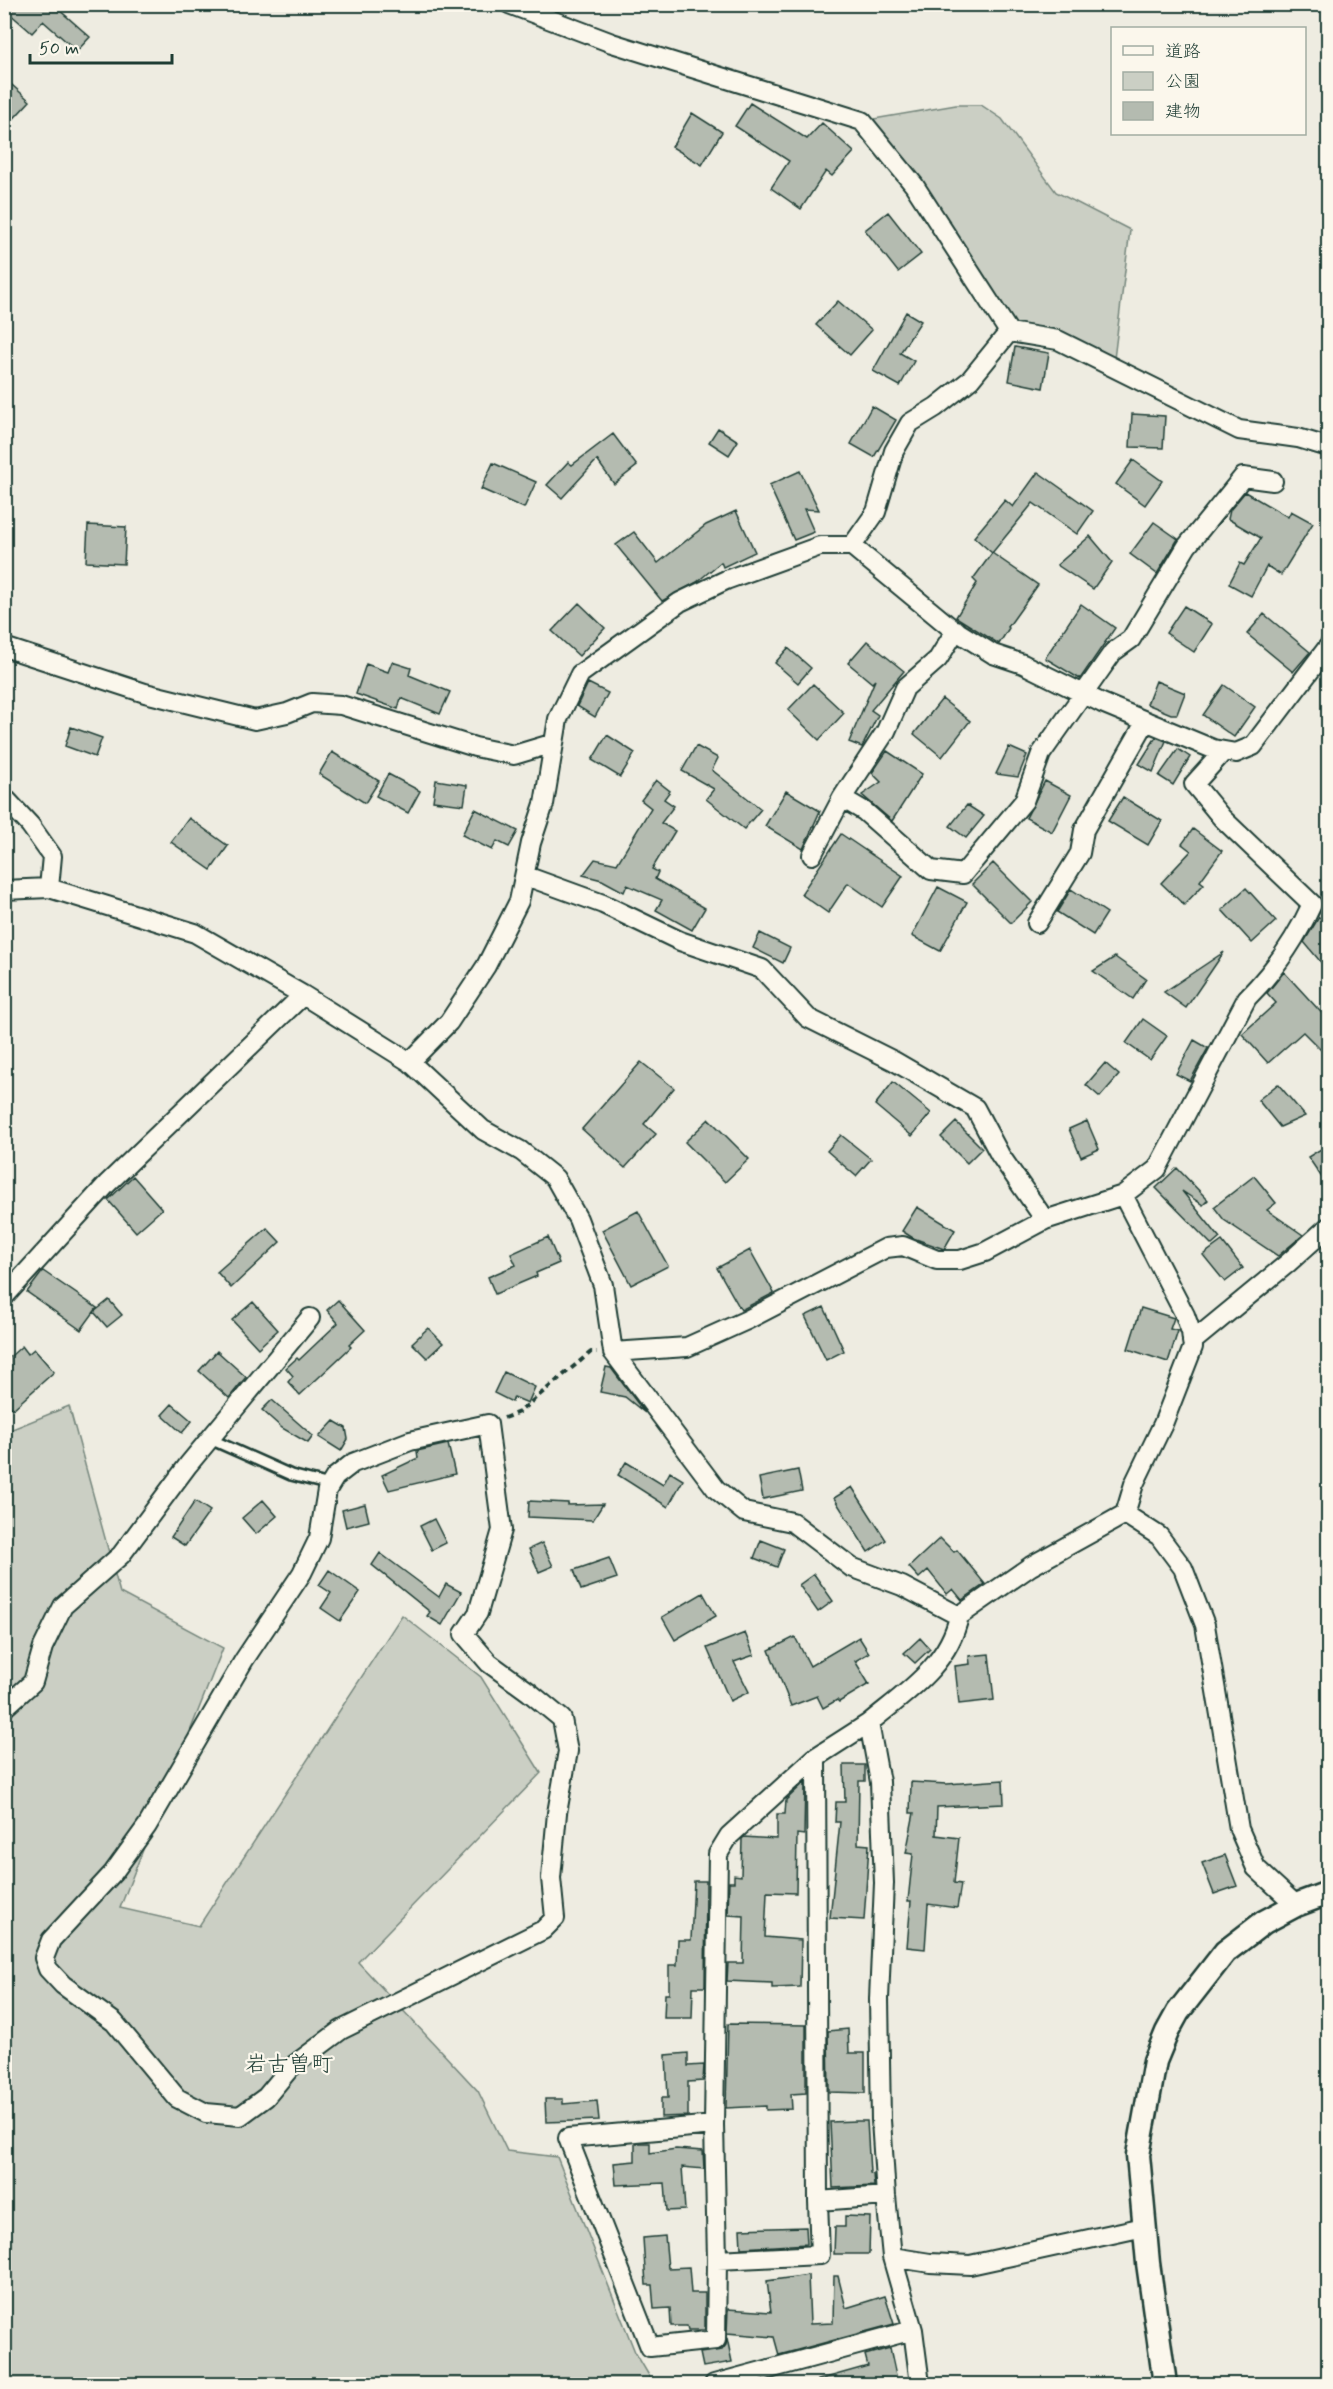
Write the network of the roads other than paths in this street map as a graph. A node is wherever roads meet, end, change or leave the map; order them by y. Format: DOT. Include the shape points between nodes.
graph roads {
  1 [pos="509,4"];
  2 [pos="1009,332"];
  3 [pos="1329,447"];
  4 [pos="1273,481"];
  5 [pos="852,546"];
  6 [pos="956,630"];
  7 [pos="4,647"];
  8 [pos="1329,647"];
  9 [pos="1085,694"];
  10 [pos="1146,721"];
  11 [pos="554,743"];
  12 [pos="1223,752"];
  13 [pos="4,797"];
  14 [pos="842,798"];
  15 [pos="813,855"];
  16 [pos="526,876"];
  17 [pos="49,888"];
  18 [pos="4,890"];
  19 [pos="1308,901"];
  20 [pos="1329,908"];
  21 [pos="1037,923"];
  22 [pos="303,995"];
  23 [pos="410,1062"];
  24 [pos="1123,1196"];
  25 [pos="1044,1220"];
  26 [pos="1329,1227"];
  27 [pos="4,1297"];
  28 [pos="310,1318"];
  29 [pos="1192,1342"];
  30 [pos="613,1352"];
  31 [pos="210,1439"];
  32 [pos="330,1485"];
  33 [pos="1125,1514"];
  34 [pos="959,1616"];
  35 [pos="4,1708"];
  36 [pos="869,1723"];
  37 [pos="816,1758"];
  38 [pos="1329,1893"];
  39 [pos="1296,1905"];
  40 [pos="714,2125"];
  41 [pos="886,2196"];
  42 [pos="818,2201"];
  43 [pos="1144,2228"];
  44 [pos="892,2257"];
  45 [pos="717,2260"];
  46 [pos="913,2330"];
  47 [pos="714,2385"];
  48 [pos="920,2385"];
  49 [pos="1166,2385"];
  1 -- 2 [label="street" via="612,43 862,121 915,185"];
  2 -- 3 [label="street" via="1058,340 1239,430 1298,438"];
  2 -- 5 [label="street" via="970,380 910,423 894,451 876,512"];
  4 -- 9 [label="street" via="1244,477 1187,546 1131,639 1113,652"];
  5 -- 6 [label="street"];
  5 -- 11 [label="street" via="820,546 789,556 680,602 580,674 558,719"];
  6 -- 9 [label="street" via="993,654"];
  6 -- 14 [label="street" via="938,659 905,688 886,731"];
  7 -- 11 [label="street" via="145,693 255,720 312,703 341,705 475,747 514,755"];
  8 -- 12 [label="street" via="1253,746 1236,753"];
  9 -- 10 [label="street"];
  9 -- 14 [label="street" via="1041,754 1024,801 963,874 931,870 864,811"];
  10 -- 12 [label="street"];
  10 -- 21 [label="street" via="1084,830 1080,853"];
  11 -- 16 [label="street"];
  12 -- 19 [label="street" via="1194,784 1222,819"];
  13 -- 17 [label="street" via="52,856"];
  14 -- 15 [label="street"];
  16 -- 23 [label="street" via="519,901 486,966 449,1022"];
  16 -- 25 [label="street" via="603,904 680,941 762,969 808,1018 975,1108 1000,1155"];
  17 -- 18 [label="street"];
  17 -- 22 [label="street" via="195,933"];
  19 -- 20 [label="street"];
  19 -- 24 [label="street" via="1312,904 1298,934 1246,998 1157,1169"];
  22 -- 23 [label="street"];
  22 -- 27 [label="street" via="107,1184"];
  23 -- 30 [label="street" via="483,1130 521,1151 555,1178 578,1219 603,1285"];
  24 -- 25 [label="street"];
  24 -- 29 [label="street" via="1185,1315"];
  25 -- 30 [label="street" via="985,1252 960,1260 937,1260 903,1246 886,1248 687,1347"];
  26 -- 29 [label="street"];
  28 -- 31 [label="street"];
  29 -- 33 [label="street" via="1186,1366 1134,1484"];
  30 -- 34 [label="street" via="716,1489 744,1512 792,1522 851,1567 902,1586"];
  31 -- 32 [label="lane" via="291,1475"];
  31 -- 35 [label="street" via="121,1555 63,1606 43,1647 33,1682"];
  32 -- 32 [label="street" via="353,1462 401,1444 488,1424 502,1530 478,1613 464,1634 489,1663 562,1719 568,1752 551,1878 555,1918 543,1930 341,2030 290,2068 266,2097 240,2116 206,2113 177,2098 114,2022 63,1985 48,1969 44,1958 51,1940 113,1873 147,1827 244,1660 302,1573 319,1538"];
  33 -- 34 [label="street" via="1031,1566"];
  33 -- 39 [label="street" via="1159,1536 1183,1568 1205,1625 1239,1829 1256,1868"];
  34 -- 36 [label="street" via="956,1631 934,1669"];
  36 -- 37 [label="street"];
  36 -- 41 [label="street" via="880,1782 884,1883 879,1999"];
  37 -- 40 [label="street" via="729,1836 718,1854"];
  37 -- 42 [label="street"];
  38 -- 39 [label="street"];
  39 -- 43 [label="street" via="1264,1922 1225,1952 1167,2032 1155,2061 1138,2155"];
  40 -- 45 [label="street"];
  40 -- 45 [label="street" via="568,2138 650,2347 716,2340"];
  41 -- 42 [label="street"];
  41 -- 44 [label="street"];
  42 -- 45 [label="street" via="820,2255"];
  43 -- 44 [label="street" via="970,2265"];
  43 -- 49 [label="street"];
  44 -- 46 [label="street"];
  46 -- 47 [label="street"];
  46 -- 48 [label="street"];
}
